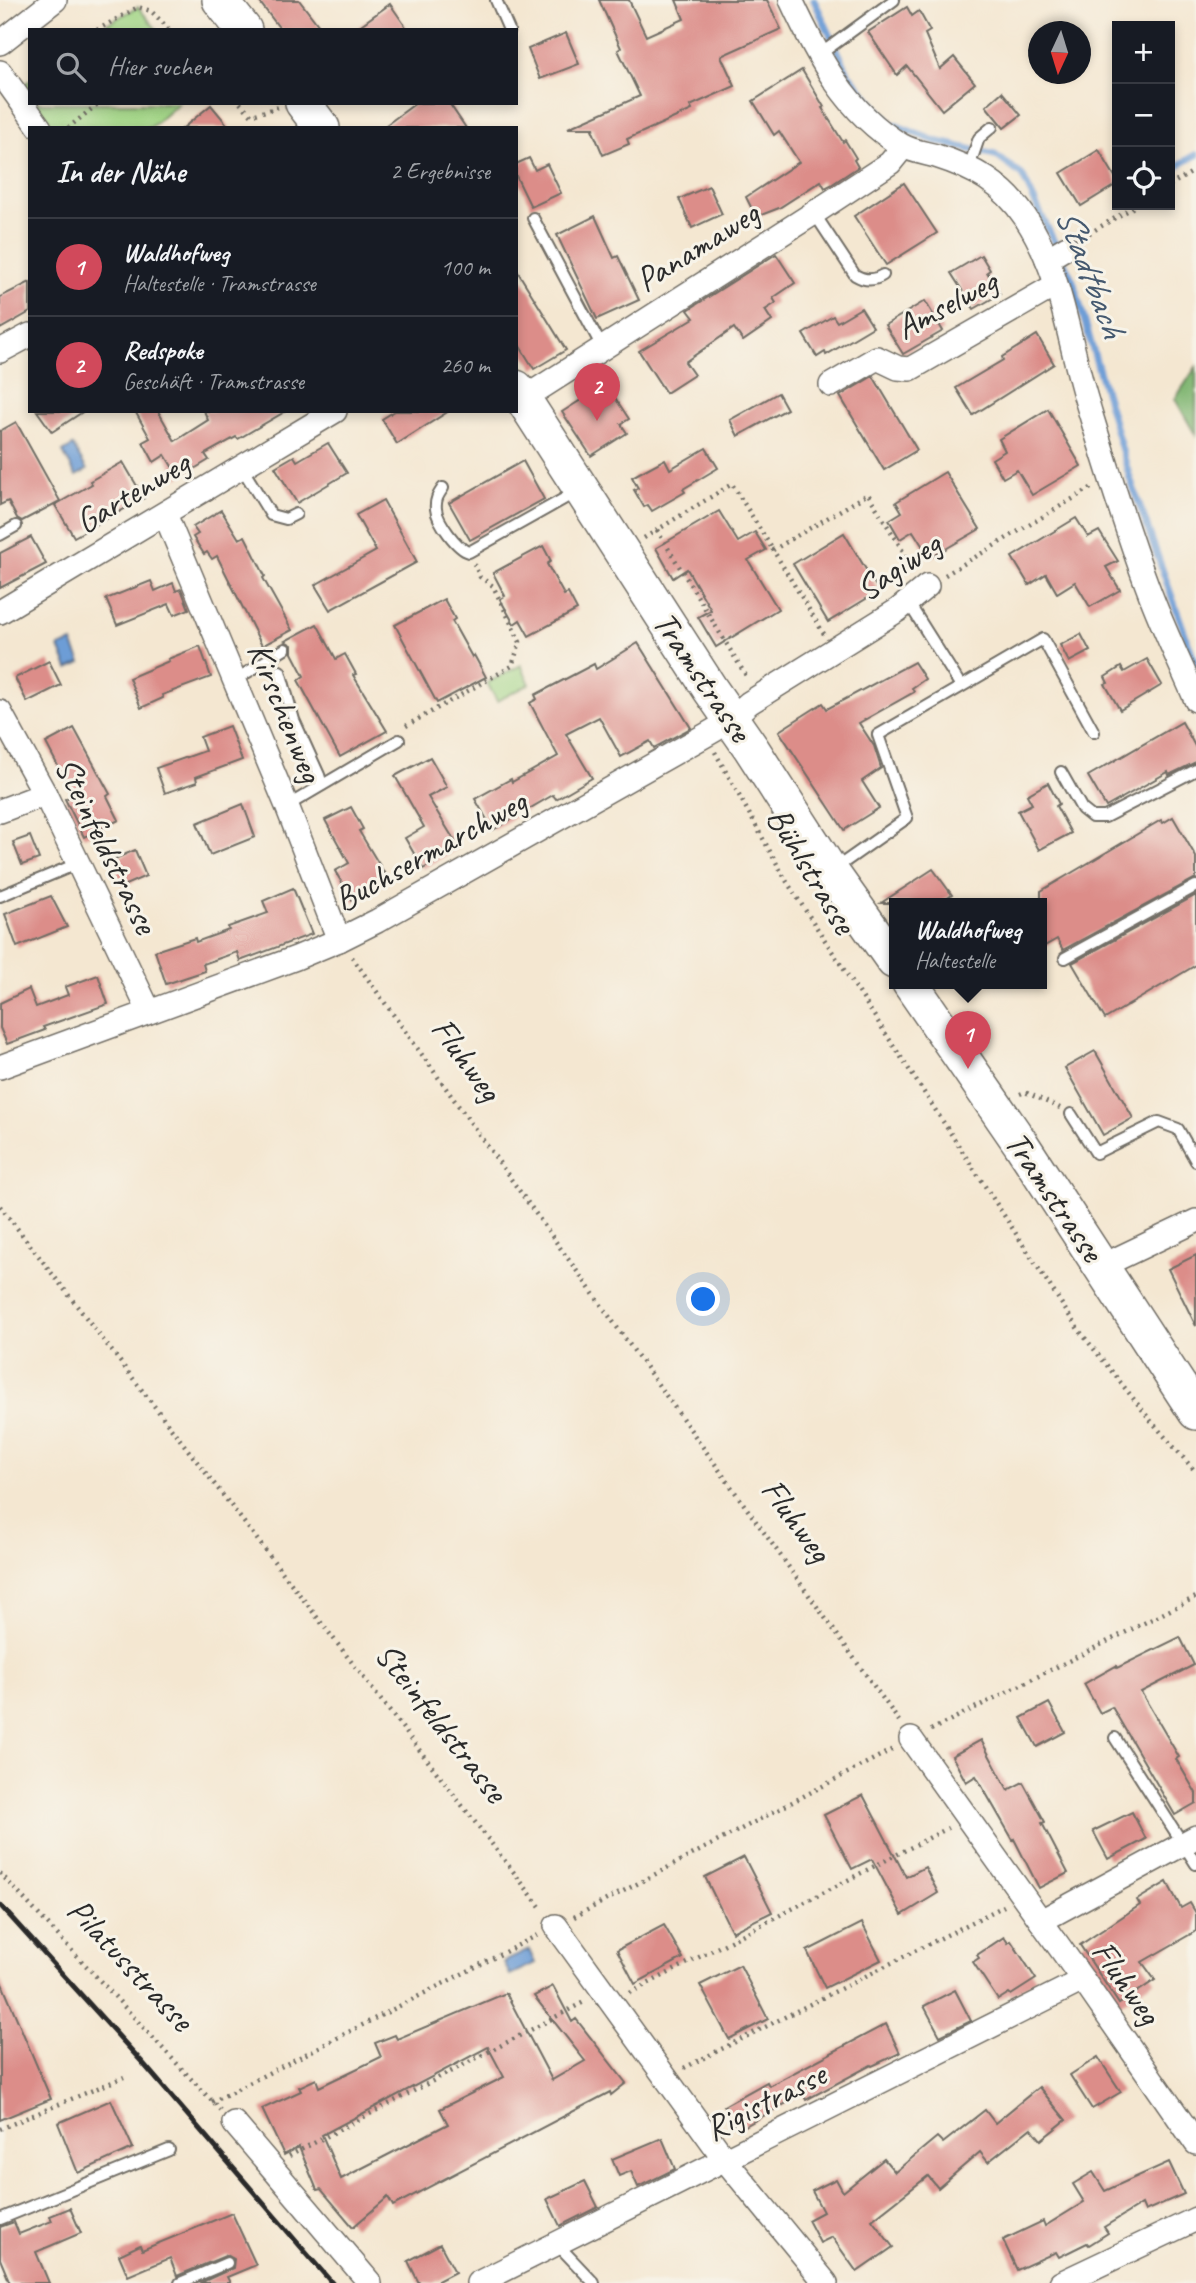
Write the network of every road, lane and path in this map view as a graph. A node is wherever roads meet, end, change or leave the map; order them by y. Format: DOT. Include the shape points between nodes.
graph roads {
  1 [pos="55,0"];
  2 [pos="220,0"];
  3 [pos="496,0"];
  4 [pos="791,0"];
  5 [pos="894,0"];
  6 [pos="101,28"];
  7 [pos="168,28"];
  8 [pos="242,28"];
  9 [pos="508,28"];
  10 [pos="3,35"];
  11 [pos="829,46"];
  12 [pos="0,72"];
  13 [pos="97,105"];
  14 [pos="242,105"];
  15 [pos="291,105"];
  16 [pos="39,126"];
  17 [pos="70,126"];
  18 [pos="319,126"];
  19 [pos="992,127"];
  20 [pos="904,147"];
  21 [pos="970,161"];
  22 [pos="1196,170"];
  23 [pos="1175,182"];
  24 [pos="1129,210"];
  25 [pos="814,214"];
  26 [pos="533,218"];
  27 [pos="1056,254"];
  28 [pos="883,275"];
  29 [pos="1056,285"];
  30 [pos="28,336"];
  31 [pos="602,347"];
  32 [pos="0,351"];
  33 [pos="831,384"];
  34 [pos="520,394"];
  35 [pos="332,413"];
  36 [pos="242,468"];
  37 [pos="1111,481"];
  38 [pos="443,488"];
  39 [pos="580,489"];
  40 [pos="165,513"];
  41 [pos="296,514"];
  42 [pos="16,526"];
  43 [pos="657,530"];
  44 [pos="0,535"];
  45 [pos="773,550"];
  46 [pos="469,552"];
  47 [pos="621,552"];
  48 [pos="920,592"];
  49 [pos="0,612"];
  50 [pos="285,649"];
  51 [pos="834,650"];
  52 [pos="280,671"];
  53 [pos="235,680"];
  54 [pos="961,686"];
  55 [pos="759,697"];
  56 [pos="1196,700"];
  57 [pos="0,712"];
  58 [pos="404,727"];
  59 [pos="718,728"];
  60 [pos="1094,732"];
  61 [pos="399,740"];
  62 [pos="1196,771"];
  63 [pos="1061,772"];
  64 [pos="322,785"];
  65 [pos="45,794"];
  66 [pos="287,806"];
  67 [pos="0,811"];
  68 [pos="79,863"];
  69 [pos="831,872"];
  70 [pos="1196,886"];
  71 [pos="0,896"];
  72 [pos="339,940"];
  73 [pos="889,954"];
  74 [pos="1065,958"];
  75 [pos="914,989"];
  76 [pos="149,1012"];
  77 [pos="0,1067"];
  78 [pos="995,1108"];
  79 [pos="1071,1114"];
  80 [pos="1196,1161"];
  81 [pos="0,1206"];
  82 [pos="1196,1222"];
  83 [pos="1102,1266"];
  84 [pos="1196,1412"];
  85 [pos="1196,1472"];
  86 [pos="1196,1597"];
  87 [pos="1115,1738"];
  88 [pos="911,1739"];
  89 [pos="968,1818"];
  90 [pos="1192,1848"];
  91 [pos="0,1873"];
  92 [pos="1024,1897"];
  93 [pos="1041,1921"];
  94 [pos="555,1926"];
  95 [pos="1083,1980"];
  96 [pos="607,1997"];
  97 [pos="124,2077"];
  98 [pos="665,2077"];
  99 [pos="233,2123"];
  100 [pos="0,2129"];
  101 [pos="1196,2143"];
  102 [pos="169,2150"];
  103 [pos="726,2161"];
  104 [pos="270,2166"];
  105 [pos="0,2218"];
  106 [pos="1196,2219"];
  107 [pos="557,2244"];
  108 [pos="227,2263"];
  109 [pos="180,2283"];
  110 [pos="370,2283"];
  111 [pos="478,2283"];
  112 [pos="594,2283"];
  113 [pos="826,2283"];
  114 [pos="1061,2283"];
  1 -- 10 [label="street"];
  2 -- 8 [label="main road"];
  3 -- 9 [label="lane"];
  4 -- 11 [label="street"];
  5 -- 11 [label="lane"];
  6 -- 7 [label="path" via="138,7 151,10"];
  11 -- 20 [label="street" via="835,83 875,127"];
  12 -- 16 [label="street"];
  13 -- 17 [label="path"];
  14 -- 15 [label="path" via="252,115"];
  15 -- 18 [label="main road"];
  19 -- 21 [label="lane" via="979,138"];
  20 -- 21 [label="street"];
  20 -- 25 [label="street, Panamaweg" via="890,163"];
  21 -- 27 [label="street" via="1011,197"];
  22 -- 23 [label="path"];
  24 -- 27 [label="path"];
  25 -- 28 [label="lane" via="855,275 870,280"];
  25 -- 31 [label="street, Panamaweg"];
  26 -- 31 [label="lane"];
  27 -- 29 [label="street"];
  29 -- 33 [label="street, Amselweg" via="910,369 877,358"];
  29 -- 37 [label="street"];
  30 -- 32 [label="street"];
  31 -- 34 [label="street, Panamaweg"];
  34 -- 39 [label="main road, Tramstrasse"];
  35 -- 36 [label="street, Gartenweg"];
  36 -- 40 [label="street, Gartenweg"];
  36 -- 41 [label="lane" via="271,515 286,519"];
  37 -- 48 [label="path, Sagiweg" via="1092,487"];
  37 -- 56 [label="street" via="1148,589"];
  38 -- 46 [label="lane" via="436,499 436,512 456,544"];
  39 -- 46 [label="lane"];
  39 -- 47 [label="main road, Tramstrasse"];
  40 -- 49 [label="street, Gartenweg"];
  40 -- 53 [label="street, Kirschenweg"];
  42 -- 44 [label="lane"];
  43 -- 45 [label="path" via="732,484"];
  43 -- 47 [label="path"];
  43 -- 55 [label="path"];
  45 -- 48 [label="path" via="868,494"];
  45 -- 51 [label="path"];
  46 -- 58 [label="path" via="480,577 493,586 520,642 512,666"];
  47 -- 59 [label="main road, Tramstrasse"];
  48 -- 51 [label="street, Sagiweg"];
  48 -- 54 [label="lane"];
  50 -- 53 [label="lane"];
  51 -- 55 [label="street, Sagiweg"];
  52 -- 64 [label="lane" via="294,720"];
  53 -- 66 [label="street, Kirschenweg"];
  54 -- 60 [label="lane" via="1043,639"];
  54 -- 69 [label="lane" via="878,735 907,818"];
  55 -- 59 [label="street, Sagiweg"];
  57 -- 65 [label="street, Steinfeldstrasse"];
  59 -- 69 [label="main road, Tramstrasse" via="751,748"];
  59 -- 72 [label="street, Buchsermarchweg"];
  59 -- 85 [label="path, Bühlstrasse" via="787,882 1078,1329"];
  61 -- 64 [label="lane"];
  62 -- 63 [label="lane" via="1105,817 1091,817 1082,809"];
  64 -- 66 [label="lane"];
  65 -- 67 [label="street"];
  65 -- 68 [label="street, Steinfeldstrasse"];
  66 -- 72 [label="street, Kirschenweg"];
  68 -- 71 [label="lane"];
  68 -- 76 [label="street, Steinfeldstrasse"];
  69 -- 73 [label="main road, Tramstrasse"];
  70 -- 74 [label="lane"];
  72 -- 76 [label="street, Buchsermarchweg"];
  72 -- 88 [label="path, Fluhweg"];
  75 -- 78 [label="main road, Tramstrasse"];
  76 -- 77 [label="street, Buchsermarchweg"];
  78 -- 79 [label="path" via="1025,1092"];
  78 -- 83 [label="main road, Tramstrasse"];
  79 -- 80 [label="lane" via="1096,1153 1159,1122 1178,1129"];
  81 -- 94 [label="path, Steinfeldstrasse"];
  82 -- 83 [label="street"];
  83 -- 84 [label="main road, Tramstrasse"];
  86 -- 88 [label="path"];
  87 -- 90 [label="lane"];
  88 -- 89 [label="street, Fluhweg"];
  88 -- 94 [label="path"];
  89 -- 92 [label="street, Fluhweg"];
  89 -- 96 [label="path"];
  90 -- 93 [label="street"];
  91 -- 94 [label="path, Pilatusstrasse" via="212,2102"];
  92 -- 93 [label="street, Fluhweg"];
  92 -- 98 [label="path"];
  93 -- 95 [label="street, Fluhweg"];
  94 -- 96 [label="street"];
  95 -- 101 [label="street, Fluhweg"];
  95 -- 103 [label="street, Rigistrasse"];
  96 -- 98 [label="street"];
  96 -- 104 [label="path"];
  97 -- 100 [label="path"];
  98 -- 103 [label="street"];
  99 -- 104 [label="street"];
  102 -- 105 [label="lane"];
  103 -- 107 [label="street, Rigistrasse"];
  103 -- 113 [label="street"];
  104 -- 110 [label="street"];
  106 -- 114 [label="street"];
  107 -- 111 [label="street, Rigistrasse"];
  107 -- 112 [label="lane"];
  108 -- 109 [label="lane"];
}
